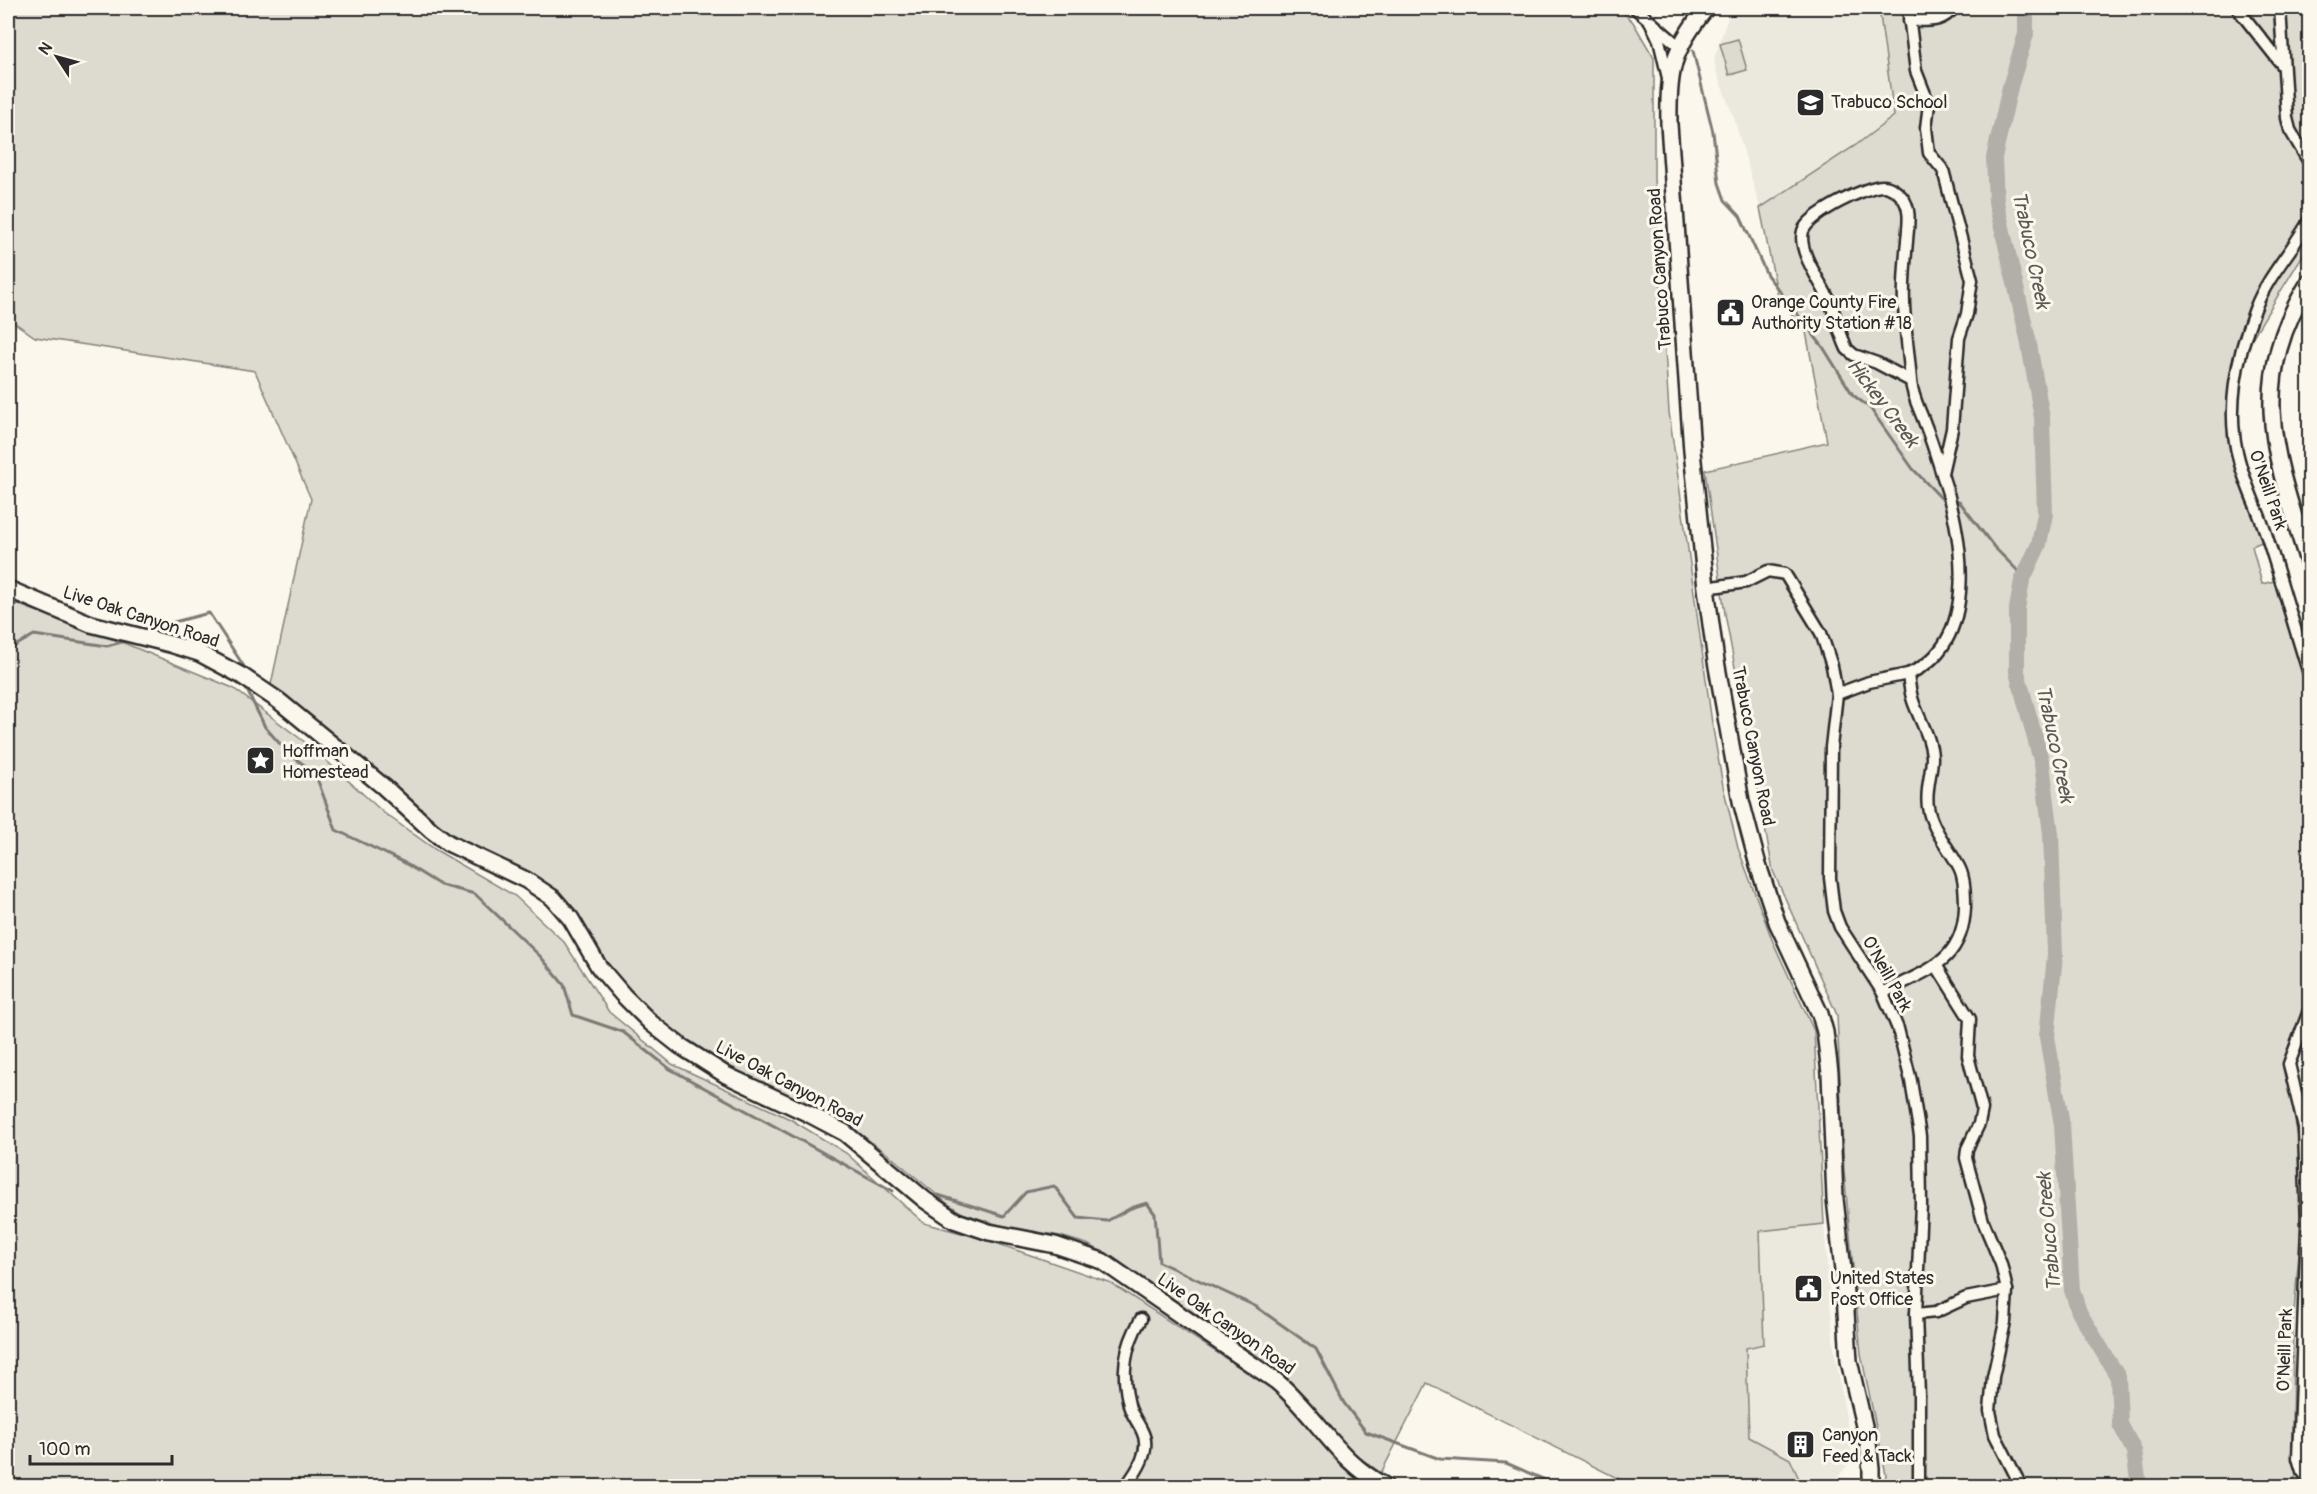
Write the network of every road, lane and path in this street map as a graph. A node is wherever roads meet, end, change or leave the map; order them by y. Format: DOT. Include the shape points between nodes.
graph roads {
  1 [pos="1635,8"];
  2 [pos="1706,8"];
  3 [pos="1908,8"];
  4 [pos="1914,8"];
  5 [pos="1954,8"];
  6 [pos="2237,8"];
  7 [pos="2280,8"];
  8 [pos="1650,21"];
  9 [pos="1909,21"];
  10 [pos="1680,48"];
  11 [pos="2284,66"];
  12 [pos="1669,83"];
  13 [pos="2310,164"];
  14 [pos="2310,219"];
  15 [pos="2310,281"];
  16 [pos="1911,381"];
  17 [pos="1942,473"];
  18 [pos="2310,568"];
  19 [pos="1706,588"];
  20 [pos="8,589"];
  21 [pos="1908,674"];
  22 [pos="2310,677"];
  23 [pos="1837,694"];
  24 [pos="1936,965"];
  25 [pos="1883,993"];
  26 [pos="2310,1008"];
  27 [pos="2007,1290"];
  28 [pos="1916,1314"];
  29 [pos="1141,1319"];
  30 [pos="2310,1481"];
  31 [pos="1126,1486"];
  32 [pos="1385,1486"];
  33 [pos="1871,1486"];
  34 [pos="1919,1486"];
  35 [pos="2021,1486"];
  1 -- 8 [label="street"];
  2 -- 10 [label="main road, Trabuco Canyon Road"];
  3 -- 9 [label="street"];
  4 -- 9 [label="street"];
  5 -- 9 [label="street" via="1935,21"];
  6 -- 11 [label="street"];
  7 -- 11 [label="street"];
  8 -- 10 [label="street"];
  8 -- 12 [label="street" via="1659,40"];
  9 -- 17 [label="street" via="1916,71 1929,104 1929,153 1943,170 1972,280 1959,338 1952,429"];
  10 -- 12 [label="main road, Trabuco Canyon Road"];
  11 -- 13 [label="street" via="2290,130"];
  12 -- 19 [label="main road, Trabuco Canyon Road" via="1692,450"];
  14 -- 22 [label="street, O'Neill Park" via="2265,286 2255,309 2238,372 2234,428 2238,459 2266,534"];
  15 -- 18 [label="main road" via="2290,315 2279,350 2271,405 2278,466"];
  16 -- 16 [label="street" via="1904,302 1909,218 1903,198 1882,185 1816,215 1803,231 1802,243 1847,349"];
  16 -- 17 [label="street"];
  17 -- 21 [label="street" via="1952,507 1961,572 1959,603 1937,655"];
  19 -- 23 [label="street, O'Neill Park" via="1746,582 1768,571 1785,574 1821,633"];
  19 -- 33 [label="main road, Trabuco Canyon Road" via="1735,769 1758,865 1777,922 1825,1032 1849,1361 1868,1443"];
  20 -- 32 [label="main road, Live Oak Canyon Road" via="91,624 199,653 242,676 279,701 448,843 526,880 553,898 622,995 679,1045 726,1075 845,1133 954,1220 989,1232 1056,1245 1102,1261 1276,1381 1353,1464"];
  21 -- 23 [label="street"];
  21 -- 24 [label="street" via="1912,700 1932,756 1927,806 1961,870 1964,885 1964,924 1959,940"];
  23 -- 25 [label="street, O'Neill Park" via="1831,747 1830,878 1834,911 1840,927"];
  24 -- 25 [label="street"];
  24 -- 27 [label="street" via="1970,1019 1968,1056 1982,1109 1966,1158"];
  25 -- 28 [label="street, O'Neill Park" via="1898,1029 1920,1136"];
  26 -- 30 [label="street, O'Neill Park" via="2289,1064 2304,1128 2307,1227 2298,1458"];
  27 -- 28 [label="street" via="1966,1298 1936,1312"];
  27 -- 35 [label="street" via="1990,1411 1995,1435"];
  28 -- 34 [label="street, O'Neill Park"];
  29 -- 31 [label="street" via="1123,1366 1129,1407 1144,1434 1144,1457"];
}
